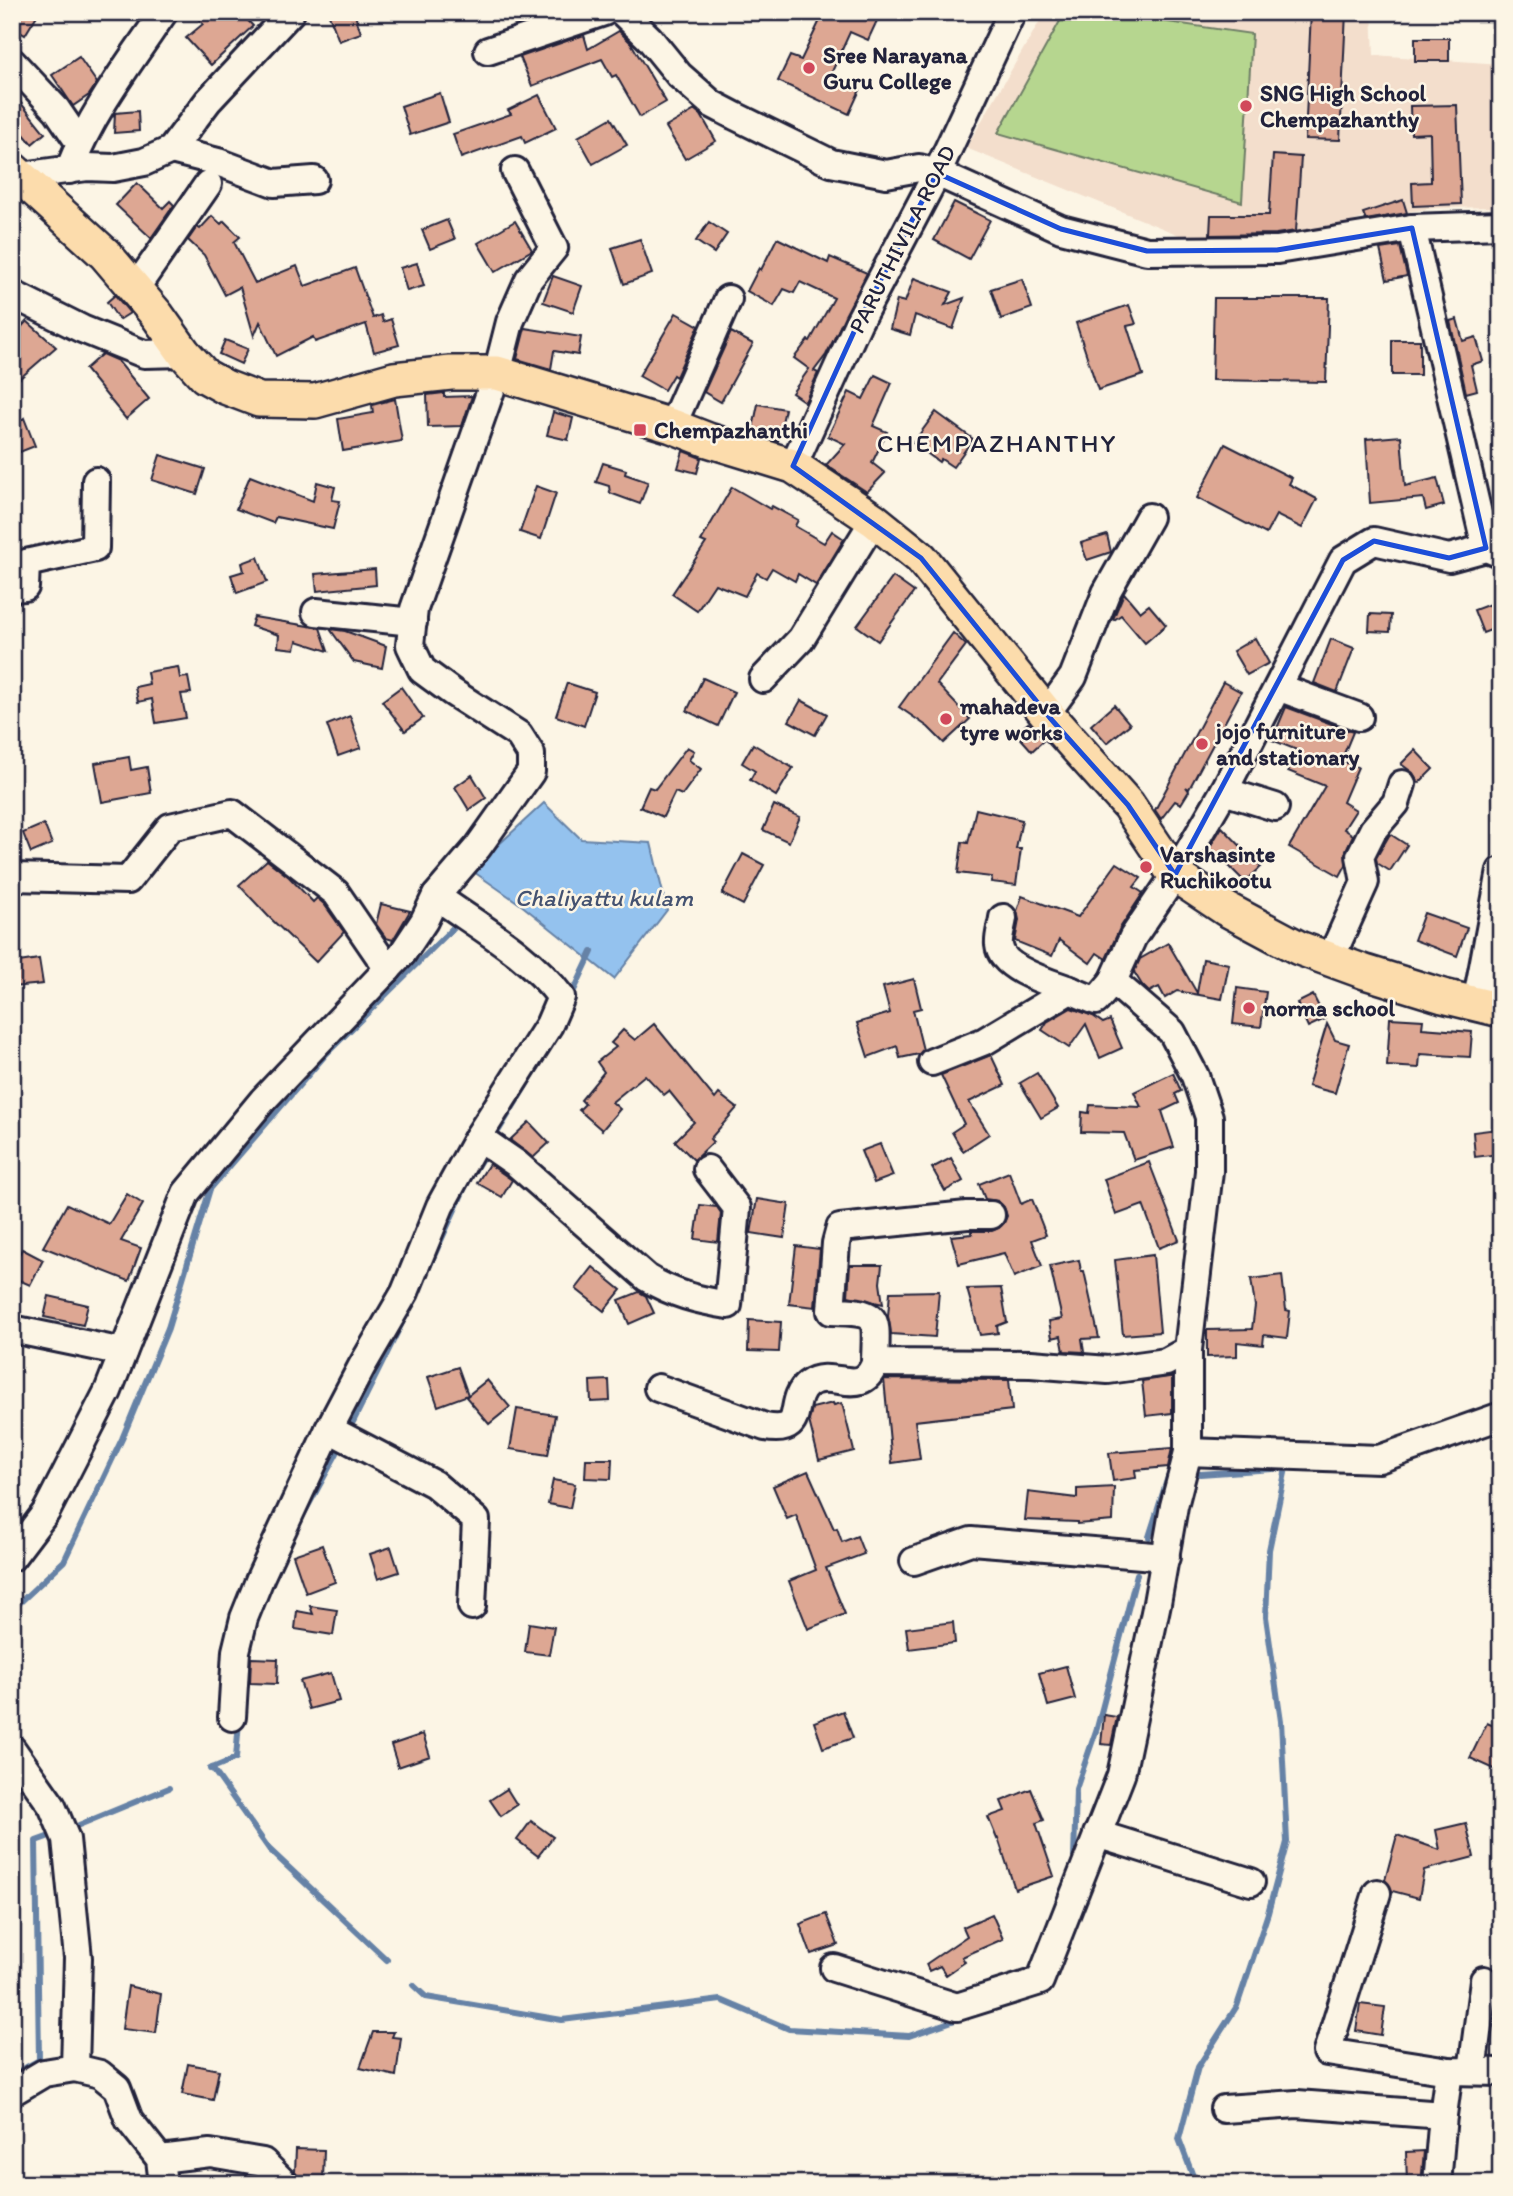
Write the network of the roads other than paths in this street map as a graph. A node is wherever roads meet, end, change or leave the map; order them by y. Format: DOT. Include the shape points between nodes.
graph roads {
  1 [pos="164,12"];
  2 [pos="291,12"];
  3 [pos="604,12"];
  4 [pos="622,12"];
  5 [pos="1012,12"];
  6 [pos="488,51"];
  7 [pos="12,62"];
  8 [pos="79,142"];
  9 [pos="171,150"];
  10 [pos="69,170"];
  11 [pos="515,171"];
  12 [pos="17,173"];
  13 [pos="937,173"];
  14 [pos="314,180"];
  15 [pos="208,184"];
  16 [pos="1501,225"];
  17 [pos="1412,228"];
  18 [pos="135,289"];
  19 [pos="12,294"];
  20 [pos="728,299"];
  21 [pos="184,353"];
  22 [pos="497,373"];
  23 [pos="672,426"];
  24 [pos="793,466"];
  25 [pos="96,481"];
  26 [pos="1149,517"];
  27 [pos="874,520"];
  28 [pos="1494,551"];
  29 [pos="12,588"];
  30 [pos="316,612"];
  31 [pos="413,622"];
  32 [pos="763,679"];
  33 [pos="1278,687"];
  34 [pos="1046,714"];
  35 [pos="1359,717"];
  36 [pos="1402,784"];
  37 [pos="1224,792"];
  38 [pos="1275,807"];
  39 [pos="1501,871"];
  40 [pos="1175,875"];
  41 [pos="12,877"];
  42 [pos="436,896"];
  43 [pos="1003,918"];
  44 [pos="1330,960"];
  45 [pos="388,969"];
  46 [pos="1113,981"];
  47 [pos="1070,990"];
  48 [pos="1488,1007"];
  49 [pos="932,1062"];
  50 [pos="478,1137"];
  51 [pos="707,1169"];
  52 [pos="991,1215"];
  53 [pos="12,1329"];
  54 [pos="1188,1349"];
  55 [pos="123,1352"];
  56 [pos="875,1363"];
  57 [pos="658,1388"];
  58 [pos="1501,1416"];
  59 [pos="329,1429"];
  60 [pos="1188,1452"];
  61 [pos="12,1557"];
  62 [pos="1166,1557"];
  63 [pos="914,1560"];
  64 [pos="472,1606"];
  65 [pos="232,1717"];
  66 [pos="12,1749"];
  67 [pos="1097,1834"];
  68 [pos="1251,1882"];
  69 [pos="1377,1893"];
  70 [pos="834,1968"];
  71 [pos="1484,1980"];
  72 [pos="75,2068"];
  73 [pos="1460,2071"];
  74 [pos="1501,2072"];
  75 [pos="12,2092"];
  76 [pos="1224,2109"];
  77 [pos="1443,2115"];
  78 [pos="162,2171"];
  79 [pos="285,2184"];
  80 [pos="1437,2184"];
  1 -- 8 [label="street"];
  2 -- 9 [label="street" via="208,101"];
  3 -- 6 [label="street"];
  4 -- 13 [label="street" via="679,75 712,104 735,116 831,163 886,174 919,168"];
  5 -- 13 [label="street, PARUTHIVILA ROAD"];
  7 -- 8 [label="street" via="57,110"];
  8 -- 10 [label="street"];
  9 -- 10 [label="street" via="144,162"];
  9 -- 14 [label="street" via="274,183"];
  10 -- 12 [label="street"];
  11 -- 22 [label="street" via="554,248 529,279 510,322"];
  12 -- 18 [label="main road" via="105,254"];
  13 -- 17 [label="street" via="1061,229 1147,251 1277,250"];
  13 -- 24 [label="street, PARUTHIVILA ROAD" via="858,323"];
  15 -- 18 [label="street"];
  16 -- 17 [label="street"];
  17 -- 28 [label="street"];
  18 -- 21 [label="main road"];
  19 -- 21 [label="street" via="144,354"];
  20 -- 23 [label="street"];
  21 -- 22 [label="main road" via="205,376 259,400 315,401 394,379"];
  22 -- 23 [label="main road"];
  22 -- 31 [label="street"];
  23 -- 24 [label="main road"];
  24 -- 27 [label="main road"];
  25 -- 29 [label="street" via="95,548 26,563 25,587"];
  26 -- 34 [label="street" via="1106,593 1073,677"];
  27 -- 32 [label="street" via="801,639"];
  27 -- 34 [label="main road" via="921,558"];
  28 -- 33 [label="street" via="1449,558 1374,541 1343,559"];
  30 -- 31 [label="street"];
  31 -- 42 [label="street" via="410,645 422,670 519,735 531,754 531,772 521,789"];
  33 -- 35 [label="street"];
  33 -- 37 [label="street"];
  34 -- 40 [label="main road" via="1128,805"];
  36 -- 44 [label="street" via="1396,803 1373,830 1360,856 1365,882"];
  37 -- 38 [label="street"];
  37 -- 40 [label="street"];
  39 -- 48 [label="street"];
  40 -- 44 [label="main road" via="1226,909"];
  40 -- 46 [label="street" via="1133,937"];
  41 -- 45 [label="street" via="128,880 170,827 232,813 336,893"];
  42 -- 45 [label="street" via="410,943"];
  42 -- 50 [label="street" via="527,960 561,997 549,1025"];
  43 -- 47 [label="street" via="999,946 1003,959"];
  44 -- 48 [label="main road"];
  45 -- 55 [label="street" via="263,1100 186,1193"];
  46 -- 47 [label="street" via="1096,1001"];
  46 -- 54 [label="street" via="1172,1032 1195,1076 1209,1117 1209,1171"];
  47 -- 49 [label="street" via="985,1041"];
  50 -- 51 [label="street" via="517,1164 647,1278 686,1297 728,1305 737,1208"];
  50 -- 59 [label="street" via="440,1206 405,1292"];
  52 -- 56 [label="street" via="840,1228 831,1311 872,1317 876,1324"];
  53 -- 55 [label="street"];
  54 -- 56 [label="street" via="1166,1362 1108,1370 1031,1364"];
  54 -- 60 [label="street"];
  55 -- 61 [label="street" via="46,1512"];
  56 -- 57 [label="street" via="862,1381 819,1379 809,1384 802,1391 792,1422 778,1429"];
  58 -- 60 [label="street" via="1379,1459"];
  59 -- 64 [label="street" via="434,1484 476,1520"];
  59 -- 65 [label="street" via="244,1618 236,1651"];
  60 -- 62 [label="street"];
  62 -- 63 [label="street" via="971,1541"];
  62 -- 67 [label="street" via="1121,1775"];
  66 -- 72 [label="street" via="52,1806 66,1839 78,1958"];
  67 -- 68 [label="street"];
  67 -- 70 [label="street" via="1040,1981 957,2007"];
  69 -- 73 [label="street" via="1326,2052"];
  71 -- 73 [label="street"];
  72 -- 75 [label="street" via="44,2073"];
  72 -- 78 [label="street" via="100,2074 117,2088 129,2120"];
  73 -- 74 [label="street"];
  73 -- 77 [label="street"];
  76 -- 77 [label="street" via="1297,2104"];
  77 -- 80 [label="street"];
  78 -- 79 [label="street" via="210,2153 263,2162"];
}
